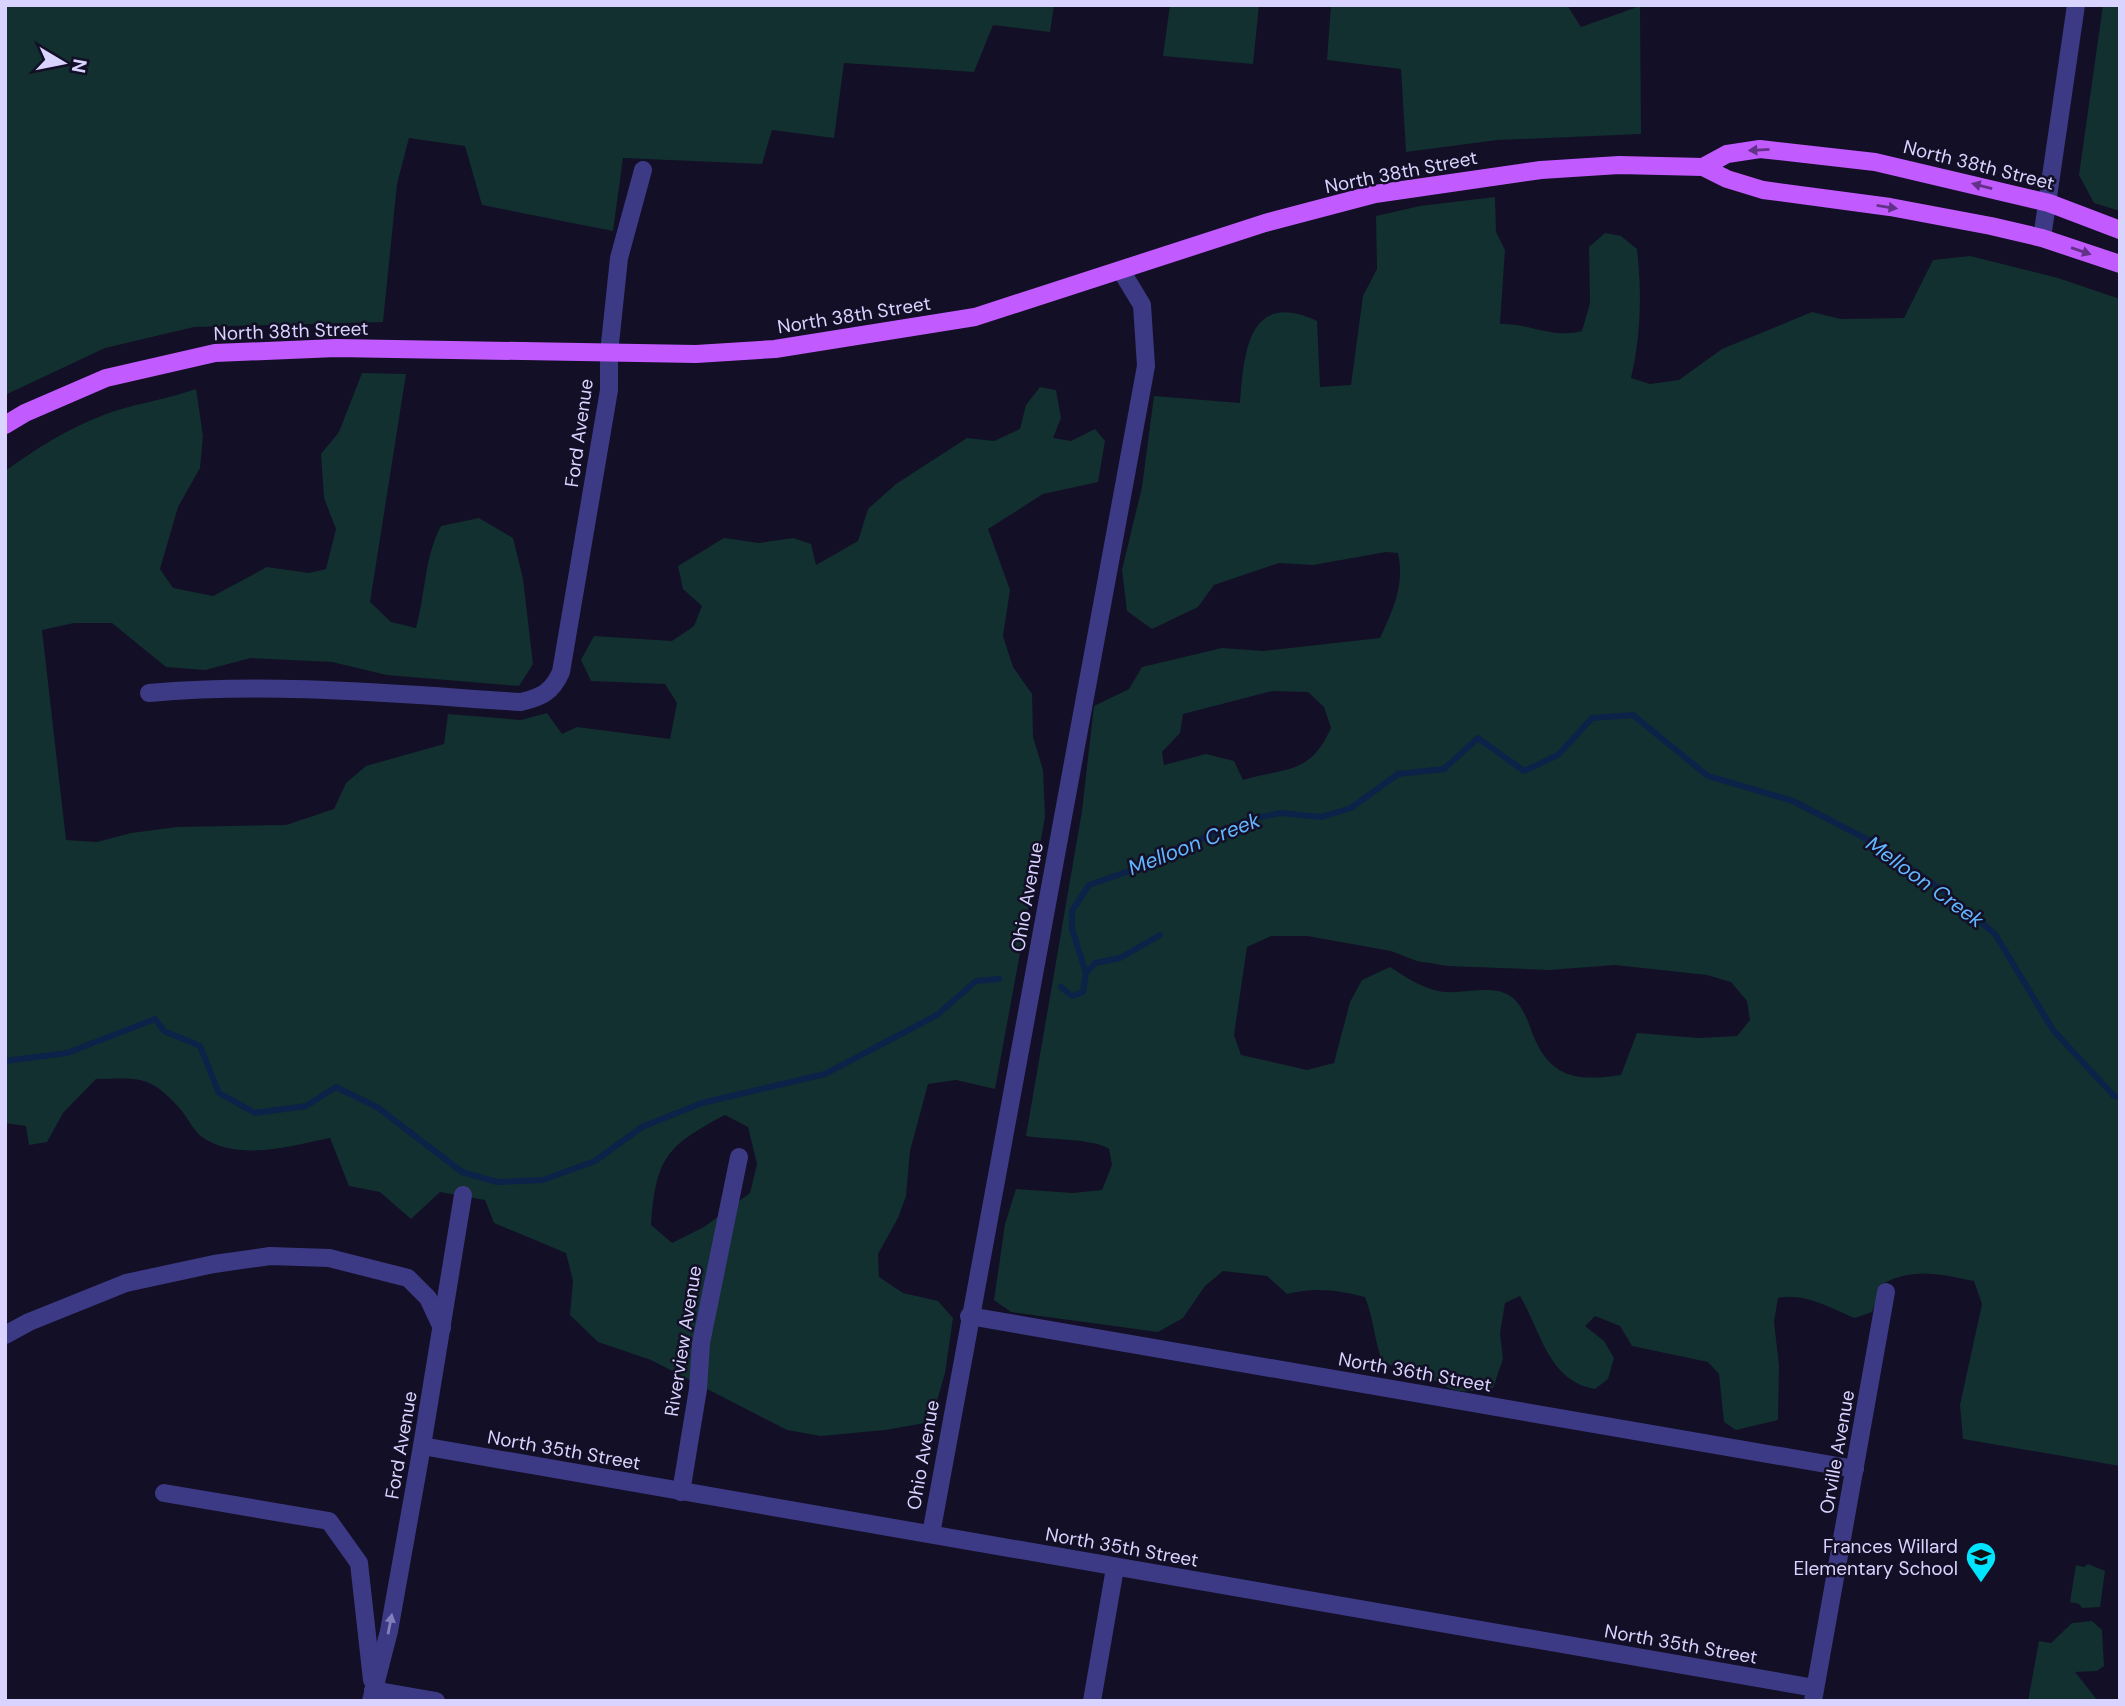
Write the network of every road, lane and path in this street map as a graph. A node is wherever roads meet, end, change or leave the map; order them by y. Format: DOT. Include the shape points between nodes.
graph roads {
  1 [pos="2076,5"];
  2 [pos="1703,167"];
  3 [pos="643,170"];
  4 [pos="2049,203"];
  5 [pos="2120,230"];
  6 [pos="2042,238"];
  7 [pos="2120,264"];
  8 [pos="1122,272"];
  9 [pos="609,353"];
  10 [pos="5,425"];
  11 [pos="149,693"];
  12 [pos="739,1157"];
  13 [pos="463,1195"];
  14 [pos="1886,1292"];
  15 [pos="969,1316"];
  16 [pos="442,1328"];
  17 [pos="5,1335"];
  18 [pos="422,1446"];
  19 [pos="1854,1469"];
  20 [pos="681,1492"];
  21 [pos="164,1493"];
  22 [pos="930,1534"];
  23 [pos="1115,1567"];
  24 [pos="372,1695"];
  25 [pos="1814,1695"];
  26 [pos="436,1701"];
  27 [pos="1092,1701"];
  1 -- 4 [label="street"];
  4 -- 2 [label="main road, North 38th Street, one-way" via="1887,164 1810,152 1759,149 1727,154"];
  2 -- 6 [label="main road, North 38th Street, one-way" via="1763,190 1890,207"];
  2 -- 8 [label="main road, North 38th Street" via="1619,165 1541,170 1375,194 1265,223"];
  3 -- 9 [label="street, Ford Avenue" via="619,257"];
  4 -- 5 [label="main road, North 38th Street"];
  4 -- 6 [label="street"];
  6 -- 7 [label="main road, North 38th Street, one-way"];
  8 -- 9 [label="main road, North 38th Street" via="975,317 829,341 696,354"];
  8 -- 15 [label="street, Ohio Avenue" via="1142,305 1146,366"];
  9 -- 10 [label="main road, North 38th Street" via="336,348 215,353 106,377"];
  9 -- 11 [label="street, Ford Avenue" via="609,390 561,672 544,696 521,702 302,687"];
  12 -- 20 [label="street, Riverview Avenue" via="701,1343"];
  13 -- 16 [label="street, Ford Avenue"];
  14 -- 19 [label="street, Orville Avenue"];
  15 -- 19 [label="street, North 36th Street"];
  15 -- 22 [label="street, Ohio Avenue"];
  16 -- 17 [label="street" via="428,1298 408,1278 329,1258 270,1256 126,1283"];
  16 -- 18 [label="street, Ford Avenue"];
  18 -- 20 [label="street, North 35th Street"];
  24 -- 18 [label="street, Ford Avenue, one-way"];
  19 -- 25 [label="street, Orville Avenue"];
  20 -- 22 [label="street, North 35th Street"];
  21 -- 24 [label="street" via="329,1521 359,1563"];
  22 -- 23 [label="street, North 35th Street"];
  23 -- 25 [label="street, North 35th Street"];
  23 -- 27 [label="street"];
  24 -- 26 [label="street"];
}
